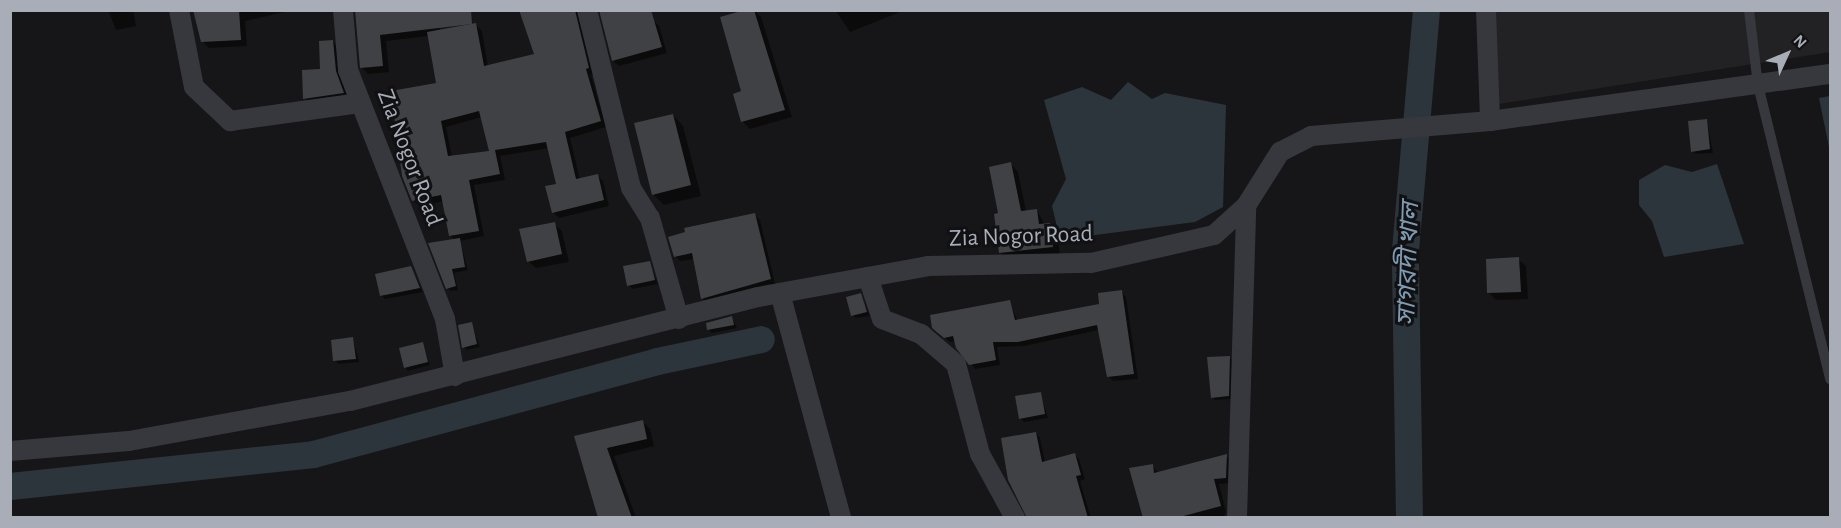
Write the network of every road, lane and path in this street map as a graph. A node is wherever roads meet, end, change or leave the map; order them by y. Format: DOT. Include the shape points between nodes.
graph roads {
  1 [pos="179,10"];
  2 [pos="344,10"];
  3 [pos="587,10"];
  4 [pos="1486,10"];
  5 [pos="1749,10"];
  6 [pos="1830,74"];
  7 [pos="1758,85"];
  8 [pos="360,103"];
  9 [pos="1480,122"];
  10 [pos="1246,206"];
  11 [pos="868,277"];
  12 [pos="780,293"];
  13 [pos="679,319"];
  14 [pos="455,376"];
  15 [pos="1830,380"];
  16 [pos="10,451"];
  17 [pos="841,518"];
  18 [pos="1015,518"];
  19 [pos="1237,518"];
  1 -- 8 [label="street" via="194,87 230,121"];
  2 -- 8 [label="street, Zia Nogor Road" via="348,70"];
  3 -- 13 [label="street" via="631,188 651,218"];
  4 -- 9 [label="street"];
  5 -- 7 [label="lane"];
  6 -- 7 [label="street, Zia Nogor Road"];
  7 -- 9 [label="street, Zia Nogor Road"];
  7 -- 15 [label="lane"];
  8 -- 14 [label="street, Zia Nogor Road" via="446,319"];
  9 -- 10 [label="street, Zia Nogor Road" via="1311,136 1280,152"];
  10 -- 11 [label="street, Zia Nogor Road" via="1214,235 1091,263 928,266"];
  10 -- 19 [label="street"];
  11 -- 12 [label="street, Zia Nogor Road"];
  11 -- 18 [label="street" via="882,319 921,334 956,364 980,454"];
  12 -- 13 [label="street, Zia Nogor Road"];
  12 -- 17 [label="street"];
  13 -- 14 [label="street, Zia Nogor Road"];
  14 -- 16 [label="street, Zia Nogor Road" via="350,401 129,441"];
}
